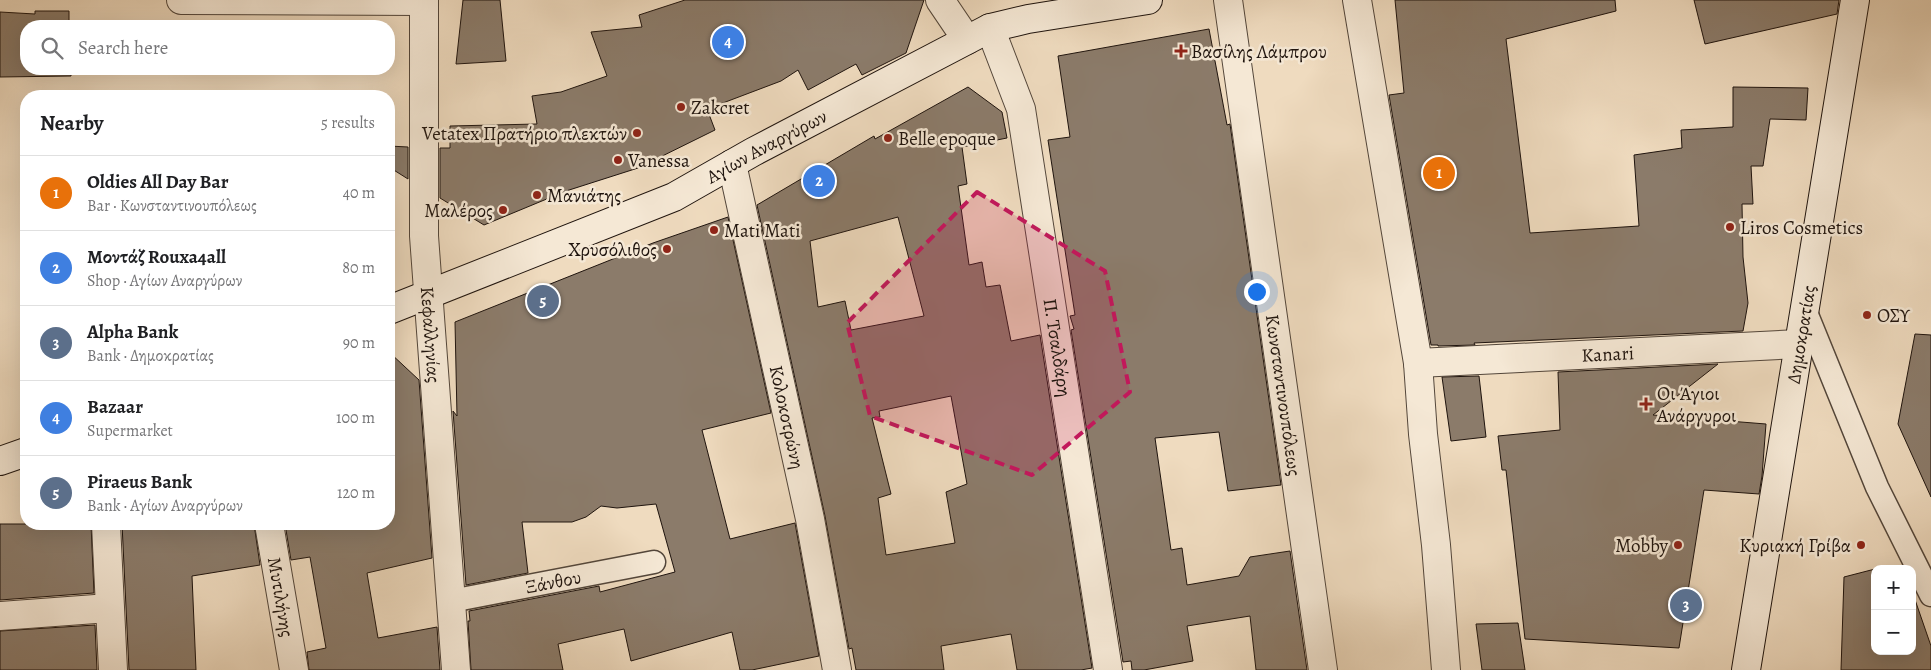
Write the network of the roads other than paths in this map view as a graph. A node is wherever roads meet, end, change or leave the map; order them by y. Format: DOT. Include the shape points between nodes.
graph roads {
  1 [pos="181,0"];
  2 [pos="940,0"];
  3 [pos="1148,0"];
  4 [pos="1228,0"];
  5 [pos="1357,0"];
  6 [pos="1855,0"];
  7 [pos="424,1"];
  8 [pos="978,34"];
  9 [pos="732,164"];
  10 [pos="429,294"];
  11 [pos="395,308"];
  12 [pos="1804,310"];
  13 [pos="1799,344"];
  14 [pos="1418,363"];
  15 [pos="20,454"];
  16 [pos="0,461"];
  17 [pos="106,530"];
  18 [pos="270,530"];
  19 [pos="654,562"];
  20 [pos="1931,595"];
  21 [pos="451,601"];
  22 [pos="109,608"];
  23 [pos="0,616"];
  24 [pos="112,670"];
  25 [pos="294,670"];
  26 [pos="456,670"];
  27 [pos="837,670"];
  28 [pos="1108,670"];
  29 [pos="1323,670"];
  30 [pos="1446,670"];
  31 [pos="1746,670"];
  1 -- 7 [label="street"];
  2 -- 8 [label="street, Π. Τσαλδάρη"];
  3 -- 8 [label="street, Αγίων Αναργύρων" via="1028,19"];
  4 -- 29 [label="street, Κωνσταντινουπόλεως"];
  5 -- 14 [label="street"];
  6 -- 12 [label="street, Δημοκρατίας"];
  7 -- 10 [label="street, Κεφαλληνίας" via="424,236"];
  8 -- 9 [label="street, Αγίων Αναργύρων"];
  8 -- 28 [label="street, Π. Τσαλδάρη" via="1021,109"];
  9 -- 10 [label="street, Αγίων Αναργύρων" via="674,196"];
  9 -- 27 [label="street, Κολοκοτρώνη" via="810,519"];
  10 -- 11 [label="street, Αγίων Αναργύρων"];
  10 -- 21 [label="street, Κεφαλληνίας"];
  12 -- 13 [label="street, Δημοκρατίας"];
  12 -- 20 [label="lane" via="1877,487"];
  13 -- 14 [label="street, Kanari"];
  13 -- 31 [label="street, Δημοκρατίας"];
  14 -- 30 [label="street"];
  15 -- 16 [label="street"];
  17 -- 22 [label="street"];
  18 -- 25 [label="street, Μυτιλήνης"];
  19 -- 21 [label="lane, Ξάνθου"];
  21 -- 26 [label="street, Κεφαλληνίας"];
  22 -- 23 [label="street"];
  22 -- 24 [label="street"];
}
